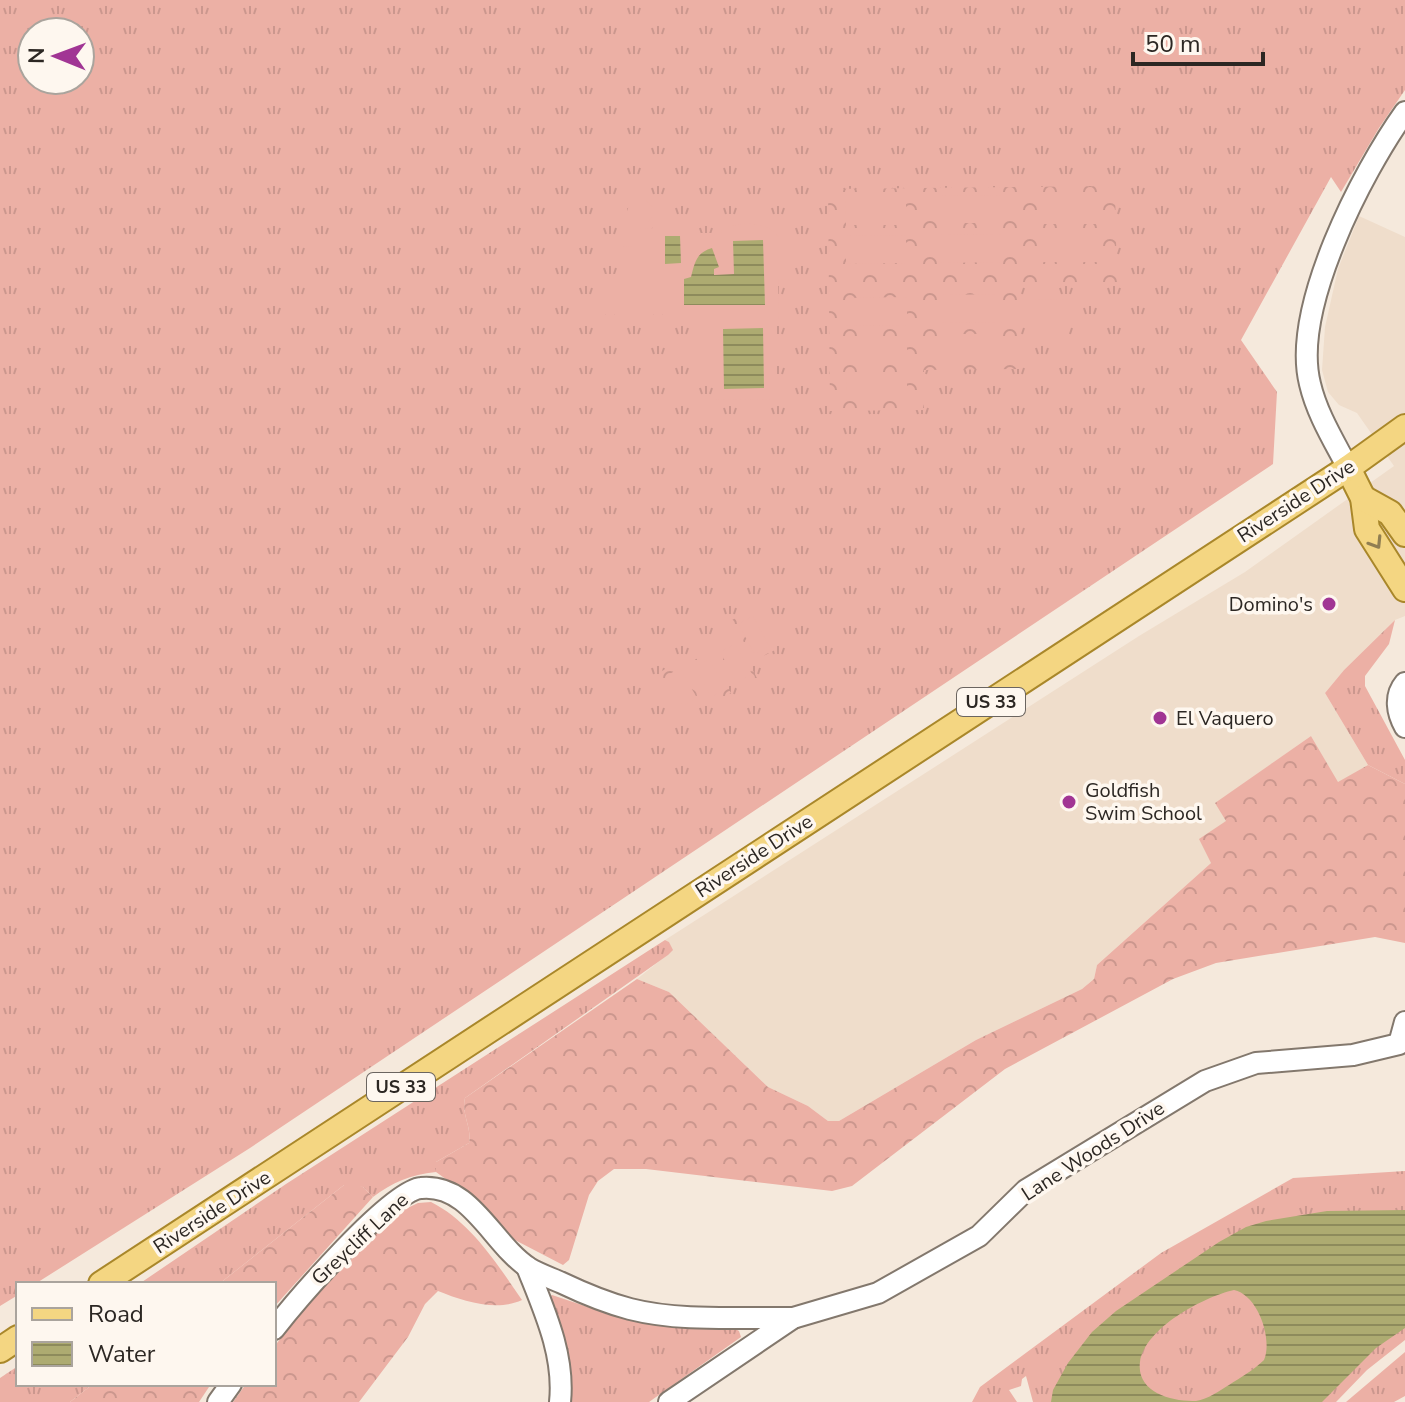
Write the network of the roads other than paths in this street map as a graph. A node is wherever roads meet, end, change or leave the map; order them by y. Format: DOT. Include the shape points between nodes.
graph roads {
  1 [pos="1405,112"];
  2 [pos="1405,427"];
  3 [pos="1348,468"];
  4 [pos="1363,498"];
  5 [pos="1405,534"];
  6 [pos="1405,589"];
  7 [pos="1405,683"];
  8 [pos="1405,727"];
  9 [pos="1405,1022"];
  10 [pos="1402,1046"];
  11 [pos="527,1267"];
  12 [pos="104,1282"];
  13 [pos="793,1318"];
  14 [pos="276,1327"];
  15 [pos="560,1402"];
  16 [pos="669,1402"];
  1 -- 3 [label="street" via="1369,168 1349,212 1320,281 1311,325 1310,383"];
  2 -- 3 [label="main road, Riverside Drive / US 33"];
  3 -- 4 [label="main road"];
  3 -- 12 [label="main road, Riverside Drive / US 33"];
  4 -- 5 [label="main road" via="1390,513"];
  4 -- 6 [label="main road, one-way" via="1367,529"];
  7 -- 8 [label="street" via="1397,705"];
  9 -- 10 [label="street, Lane Woods Drive"];
  10 -- 13 [label="street, Lane Woods Drive" via="1256,1063 1205,1081 1026,1190 979,1236 931,1264 878,1293"];
  11 -- 13 [label="street, Greycliff Lane" via="631,1309"];
  11 -- 14 [label="street, Greycliff Lane" via="460,1197 440,1188 417,1188 397,1198"];
  11 -- 15 [label="street, Greycliff Lane" via="552,1330"];
  13 -- 16 [label="street, Lane Woods Drive"];
}
